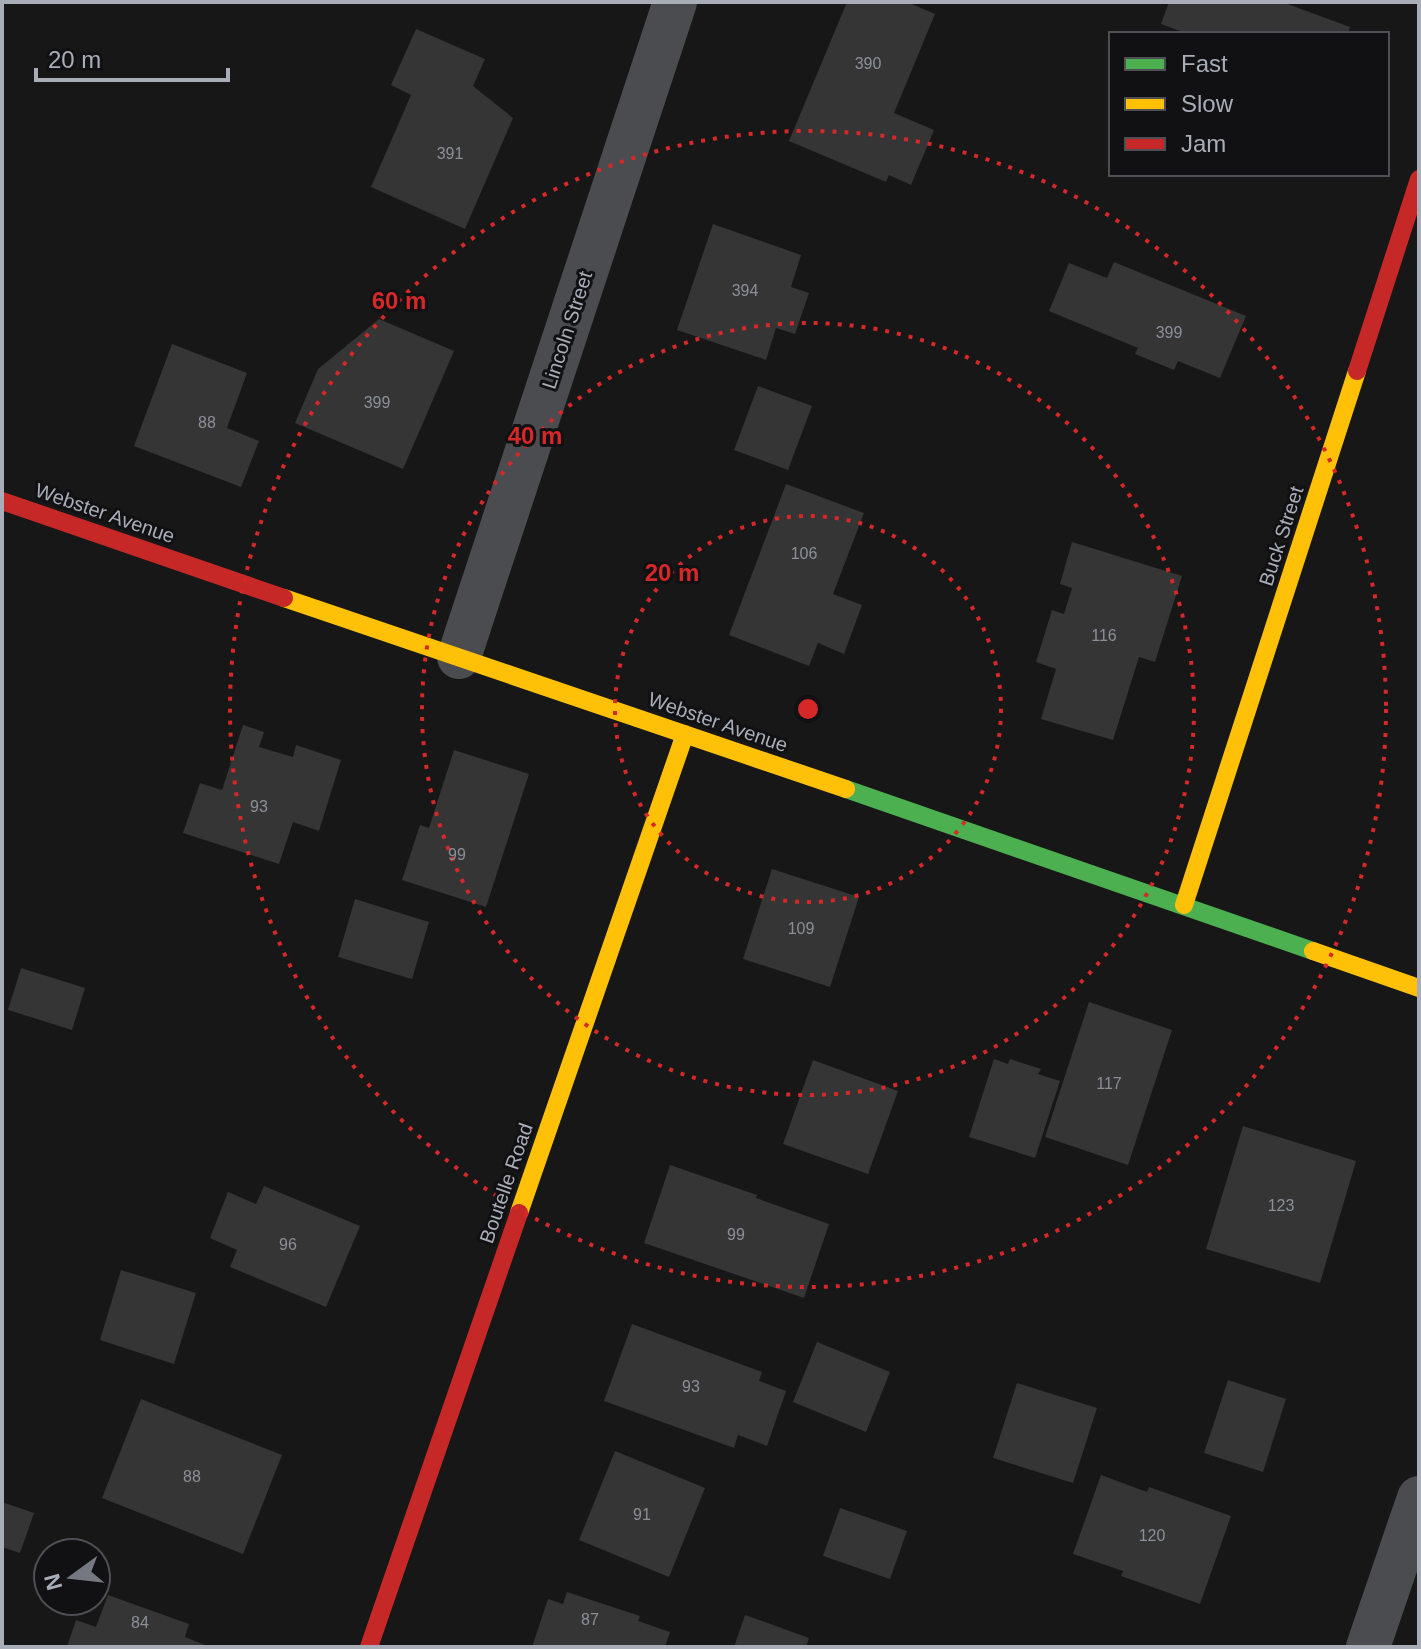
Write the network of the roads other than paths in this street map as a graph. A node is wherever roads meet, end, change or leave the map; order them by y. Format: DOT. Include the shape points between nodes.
graph roads {
  1 [pos="675,2"];
  2 [pos="1419,179"];
  3 [pos="2,501"];
  4 [pos="459,657"];
  5 [pos="685,734"];
  6 [pos="1184,905"];
  7 [pos="1419,988"];
  8 [pos="1419,1498"];
  9 [pos="369,1647"];
  10 [pos="1368,1647"];
  1 -- 4 [label="street, Lincoln Street"];
  2 -- 6 [label="street, Buck Street"];
  3 -- 4 [label="street, Webster Avenue"];
  4 -- 5 [label="street, Webster Avenue"];
  5 -- 6 [label="street, Webster Avenue"];
  5 -- 9 [label="street, Boutelle Road"];
  6 -- 7 [label="street, Webster Avenue"];
  8 -- 10 [label="street"];
}
